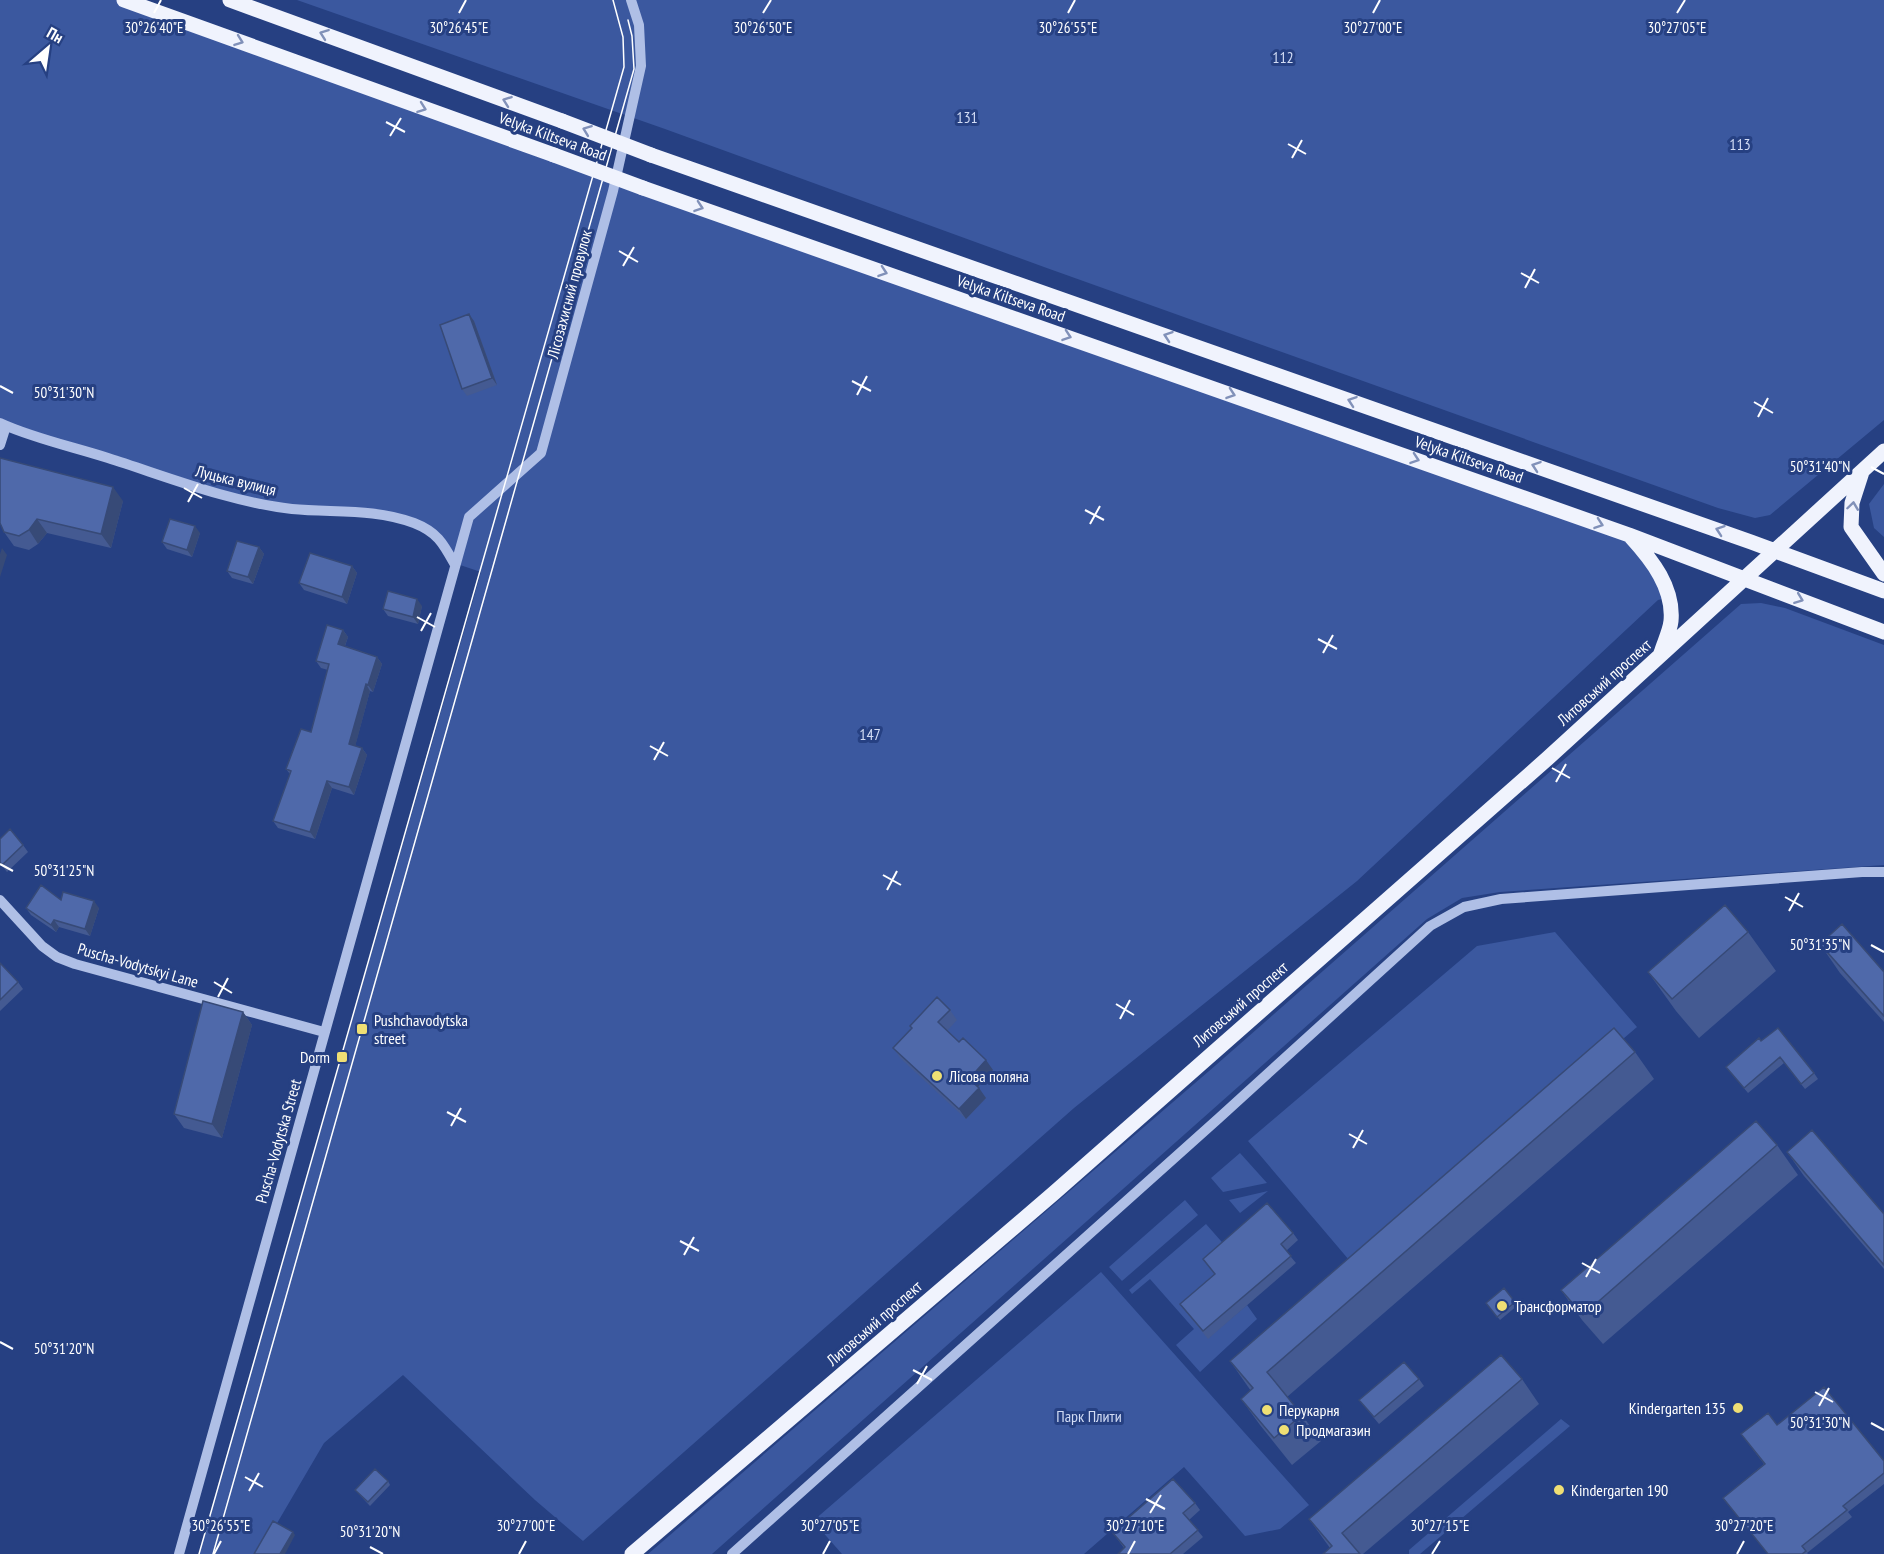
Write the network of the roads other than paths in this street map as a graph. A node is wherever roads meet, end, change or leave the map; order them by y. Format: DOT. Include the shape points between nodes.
graph roads {
  1 [pos="124,0"];
  2 [pos="230,0"];
  3 [pos="631,0"];
  4 [pos="3,424"];
  5 [pos="0,445"];
  6 [pos="1884,451"];
  7 [pos="1863,470"];
  8 [pos="1629,535"];
  9 [pos="1775,550"];
  10 [pos="454,563"];
  11 [pos="1884,574"];
  12 [pos="1744,578"];
  13 [pos="1884,591"];
  14 [pos="1884,632"];
  15 [pos="1660,655"];
  16 [pos="1884,872"];
  17 [pos="0,900"];
  18 [pos="324,1032"];
  19 [pos="179,1554"];
  20 [pos="632,1554"];
  21 [pos="732,1554"];
  1 -- 8 [label="main road, Velyka Kiltseva Road, one-way, bridge"];
  9 -- 2 [label="main road, Velyka Kiltseva Road, one-way, bridge" via="651,155"];
  3 -- 10 [label="street, Лісозахисний провулок" via="639,25 641,66 613,191 542,453 469,517"];
  4 -- 5 [label="street"];
  4 -- 10 [label="street, Луцька вулиця" via="232,497 292,509 388,515 435,534"];
  6 -- 7 [label="main road, Литовський проспект"];
  7 -- 9 [label="main road, Литовський проспект"];
  11 -- 7 [label="main road, one-way" via="1851,527 1852,503"];
  8 -- 12 [label="main road, Velyka Kiltseva Road"];
  8 -- 15 [label="main road" via="1653,561 1670,597 1671,622"];
  9 -- 12 [label="main road, Литовський проспект"];
  9 -- 13 [label="main road, Velyka Kiltseva Road"];
  10 -- 18 [label="street, Puscha-Vodytska Street"];
  12 -- 14 [label="main road, Velyka Kiltseva Road, one-way"];
  12 -- 15 [label="main road, Литовський проспект"];
  15 -- 20 [label="main road, Литовський проспект" via="1054,1193"];
  16 -- 21 [label="street" via="1501,899 1464,907 1430,926"];
  17 -- 18 [label="street, Puscha-Vodytskyi Lane" via="57,957"];
  18 -- 19 [label="street, Puscha-Vodytska Street"];
}
